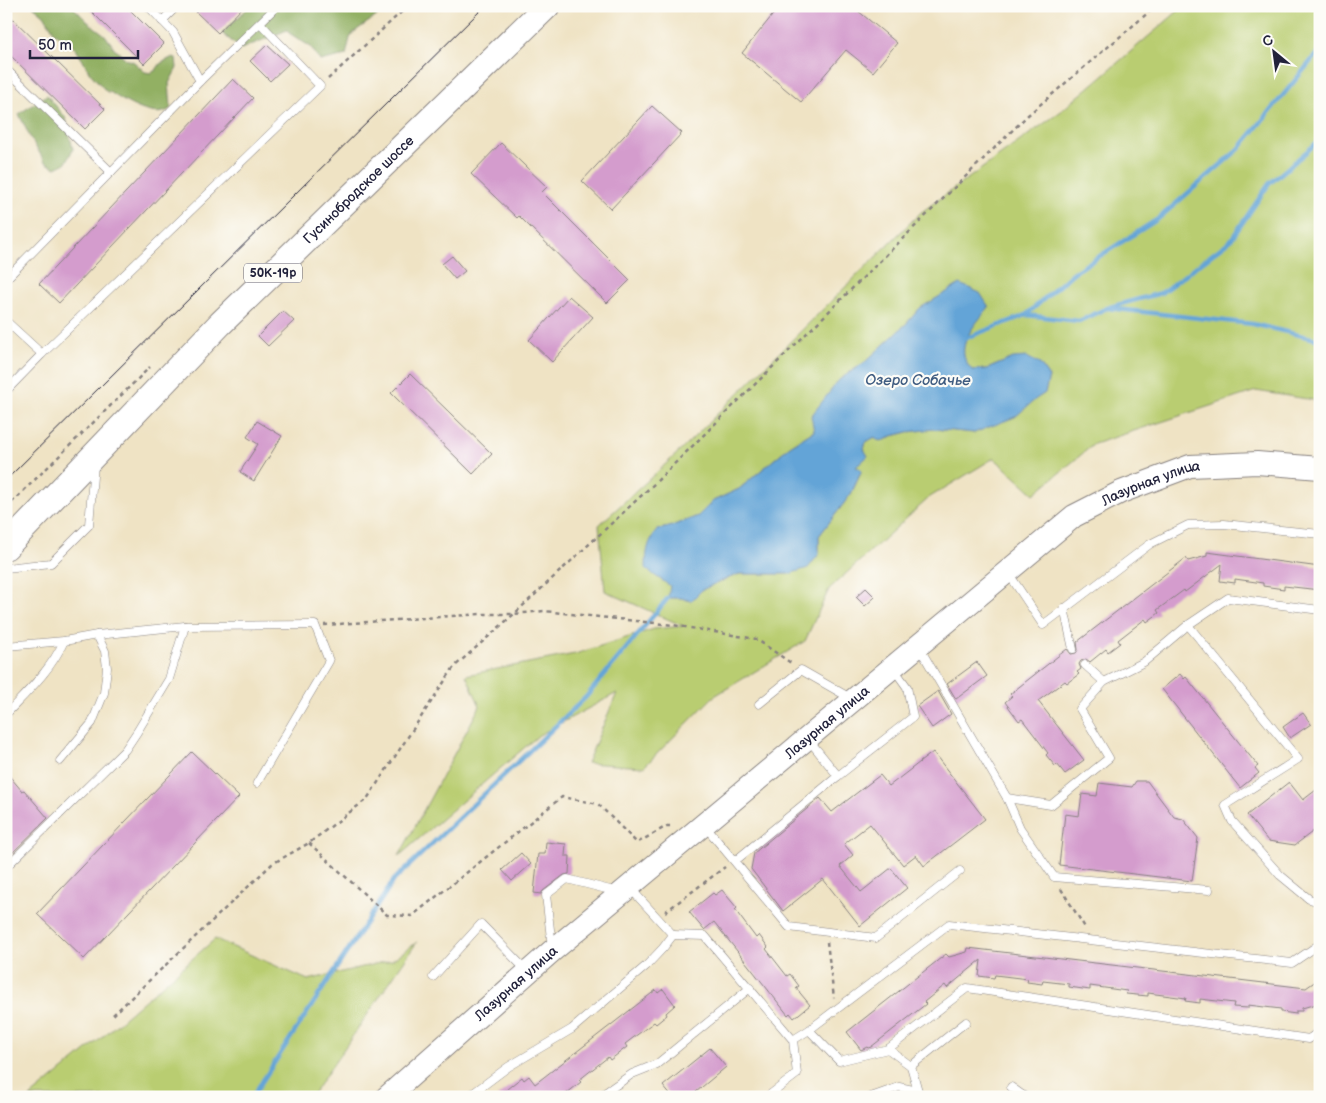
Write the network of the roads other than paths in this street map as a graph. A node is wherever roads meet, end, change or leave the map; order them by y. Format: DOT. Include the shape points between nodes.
graph roads {
  1 [pos="148,6"];
  2 [pos="177,6"];
  3 [pos="277,6"];
  4 [pos="547,6"];
  5 [pos="162,21"];
  6 [pos="260,23"];
  7 [pos="6,69"];
  8 [pos="200,81"];
  9 [pos="111,172"];
  10 [pos="6,279"];
  11 [pos="6,321"];
  12 [pos="42,354"];
  13 [pos="6,391"];
  14 [pos="95,454"];
  15 [pos="1320,468"];
  16 [pos="1320,534"];
  17 [pos="6,547"];
  18 [pos="6,568"];
  19 [pos="1008,572"];
  20 [pos="1064,608"];
  21 [pos="1320,610"];
  22 [pos="185,626"];
  23 [pos="1188,626"];
  24 [pos="97,635"];
  25 [pos="64,641"];
  26 [pos="6,646"];
  27 [pos="919,646"];
  28 [pos="1073,649"];
  29 [pos="1085,666"];
  30 [pos="893,668"];
  31 [pos="1104,682"];
  32 [pos="854,700"];
  33 [pos="759,704"];
  34 [pos="6,714"];
  35 [pos="808,738"];
  36 [pos="60,761"];
  37 [pos="838,776"];
  38 [pos="257,783"];
  39 [pos="1007,798"];
  40 [pos="704,825"];
  41 [pos="735,861"];
  42 [pos="6,867"];
  43 [pos="960,871"];
  44 [pos="626,890"];
  45 [pos="1209,890"];
  46 [pos="1320,902"];
  47 [pos="674,936"];
  48 [pos="1320,944"];
  49 [pos="552,951"];
  50 [pos="528,972"];
  51 [pos="433,977"];
  52 [pos="750,988"];
  53 [pos="966,1022"];
  54 [pos="808,1030"];
  55 [pos="1320,1032"];
  56 [pos="793,1040"];
  57 [pos="888,1050"];
  58 [pos="911,1066"];
  59 [pos="1010,1087"];
  60 [pos="920,1094"];
  61 [pos="387,1097"];
  62 [pos="468,1097"];
  63 [pos="599,1097"];
  64 [pos="767,1097"];
  65 [pos="871,1097"];
  66 [pos="1024,1097"];
  1 -- 5 [label="lane"];
  2 -- 5 [label="lane"];
  3 -- 6 [label="lane"];
  4 -- 14 [label="main road, Гусинобродское шоссе / 50К-19р" via="220,324"];
  5 -- 8 [label="lane" via="173,32"];
  6 -- 8 [label="lane"];
  6 -- 12 [label="lane" via="320,86"];
  7 -- 9 [label="lane"];
  8 -- 9 [label="lane"];
  9 -- 10 [label="lane"];
  11 -- 12 [label="lane"];
  12 -- 13 [label="lane"];
  14 -- 17 [label="main road, Гусинобродское шоссе / 50К-19р"];
  14 -- 18 [label="lane" via="89,526 51,563"];
  15 -- 19 [label="street, Лазурная улица" via="1257,462 1190,466 1121,492 1074,516"];
  16 -- 20 [label="lane" via="1224,524 1188,525 1150,544"];
  19 -- 20 [label="lane" via="1043,625"];
  19 -- 27 [label="street, Лазурная улица"];
  20 -- 28 [label="lane"];
  21 -- 23 [label="lane" via="1228,598"];
  22 -- 24 [label="lane"];
  22 -- 38 [label="lane" via="316,625 329,661"];
  22 -- 42 [label="lane" via="170,679 125,750"];
  23 -- 31 [label="lane" via="1144,662"];
  23 -- 46 [label="lane" via="1298,759 1225,805 1232,821 1280,875 1309,899"];
  24 -- 25 [label="lane"];
  24 -- 36 [label="lane" via="106,651 104,694 92,723"];
  25 -- 26 [label="lane"];
  25 -- 34 [label="lane" via="44,674"];
  27 -- 30 [label="street, Лазурная улица"];
  27 -- 39 [label="lane"];
  29 -- 31 [label="lane"];
  30 -- 32 [label="street, Лазурная улица"];
  30 -- 37 [label="lane" via="907,686 913,717"];
  31 -- 39 [label="lane" via="1080,709 1109,758 1051,805"];
  32 -- 33 [label="lane" via="801,670"];
  32 -- 35 [label="street, Лазурная улица"];
  35 -- 37 [label="lane"];
  35 -- 40 [label="street, Лазурная улица"];
  37 -- 41 [label="lane"];
  39 -- 45 [label="lane" via="1020,828 1054,877"];
  40 -- 41 [label="lane"];
  40 -- 44 [label="street, Лазурная улица"];
  41 -- 43 [label="lane" via="789,927 876,938"];
  44 -- 47 [label="lane"];
  44 -- 49 [label="street, Лазурная улица"];
  44 -- 49 [label="lane" via="567,879 546,895"];
  47 -- 52 [label="lane" via="705,936"];
  47 -- 62 [label="lane" via="646,966 572,1028 508,1067"];
  48 -- 54 [label="lane" via="1292,963 949,924"];
  49 -- 50 [label="street, Лазурная улица"];
  50 -- 51 [label="lane" via="482,924"];
  50 -- 61 [label="street, Лазурная улица"];
  52 -- 56 [label="lane"];
  52 -- 63 [label="lane" via="657,1064 632,1074"];
  53 -- 58 [label="lane"];
  54 -- 56 [label="lane"];
  54 -- 57 [label="lane" via="839,1061"];
  55 -- 57 [label="lane" via="1309,1039 967,988"];
  56 -- 64 [label="lane" via="797,1074"];
  57 -- 58 [label="lane"];
  58 -- 60 [label="lane"];
  59 -- 66 [label="lane"];
  60 -- 65 [label="lane" via="899,1087"];
}
